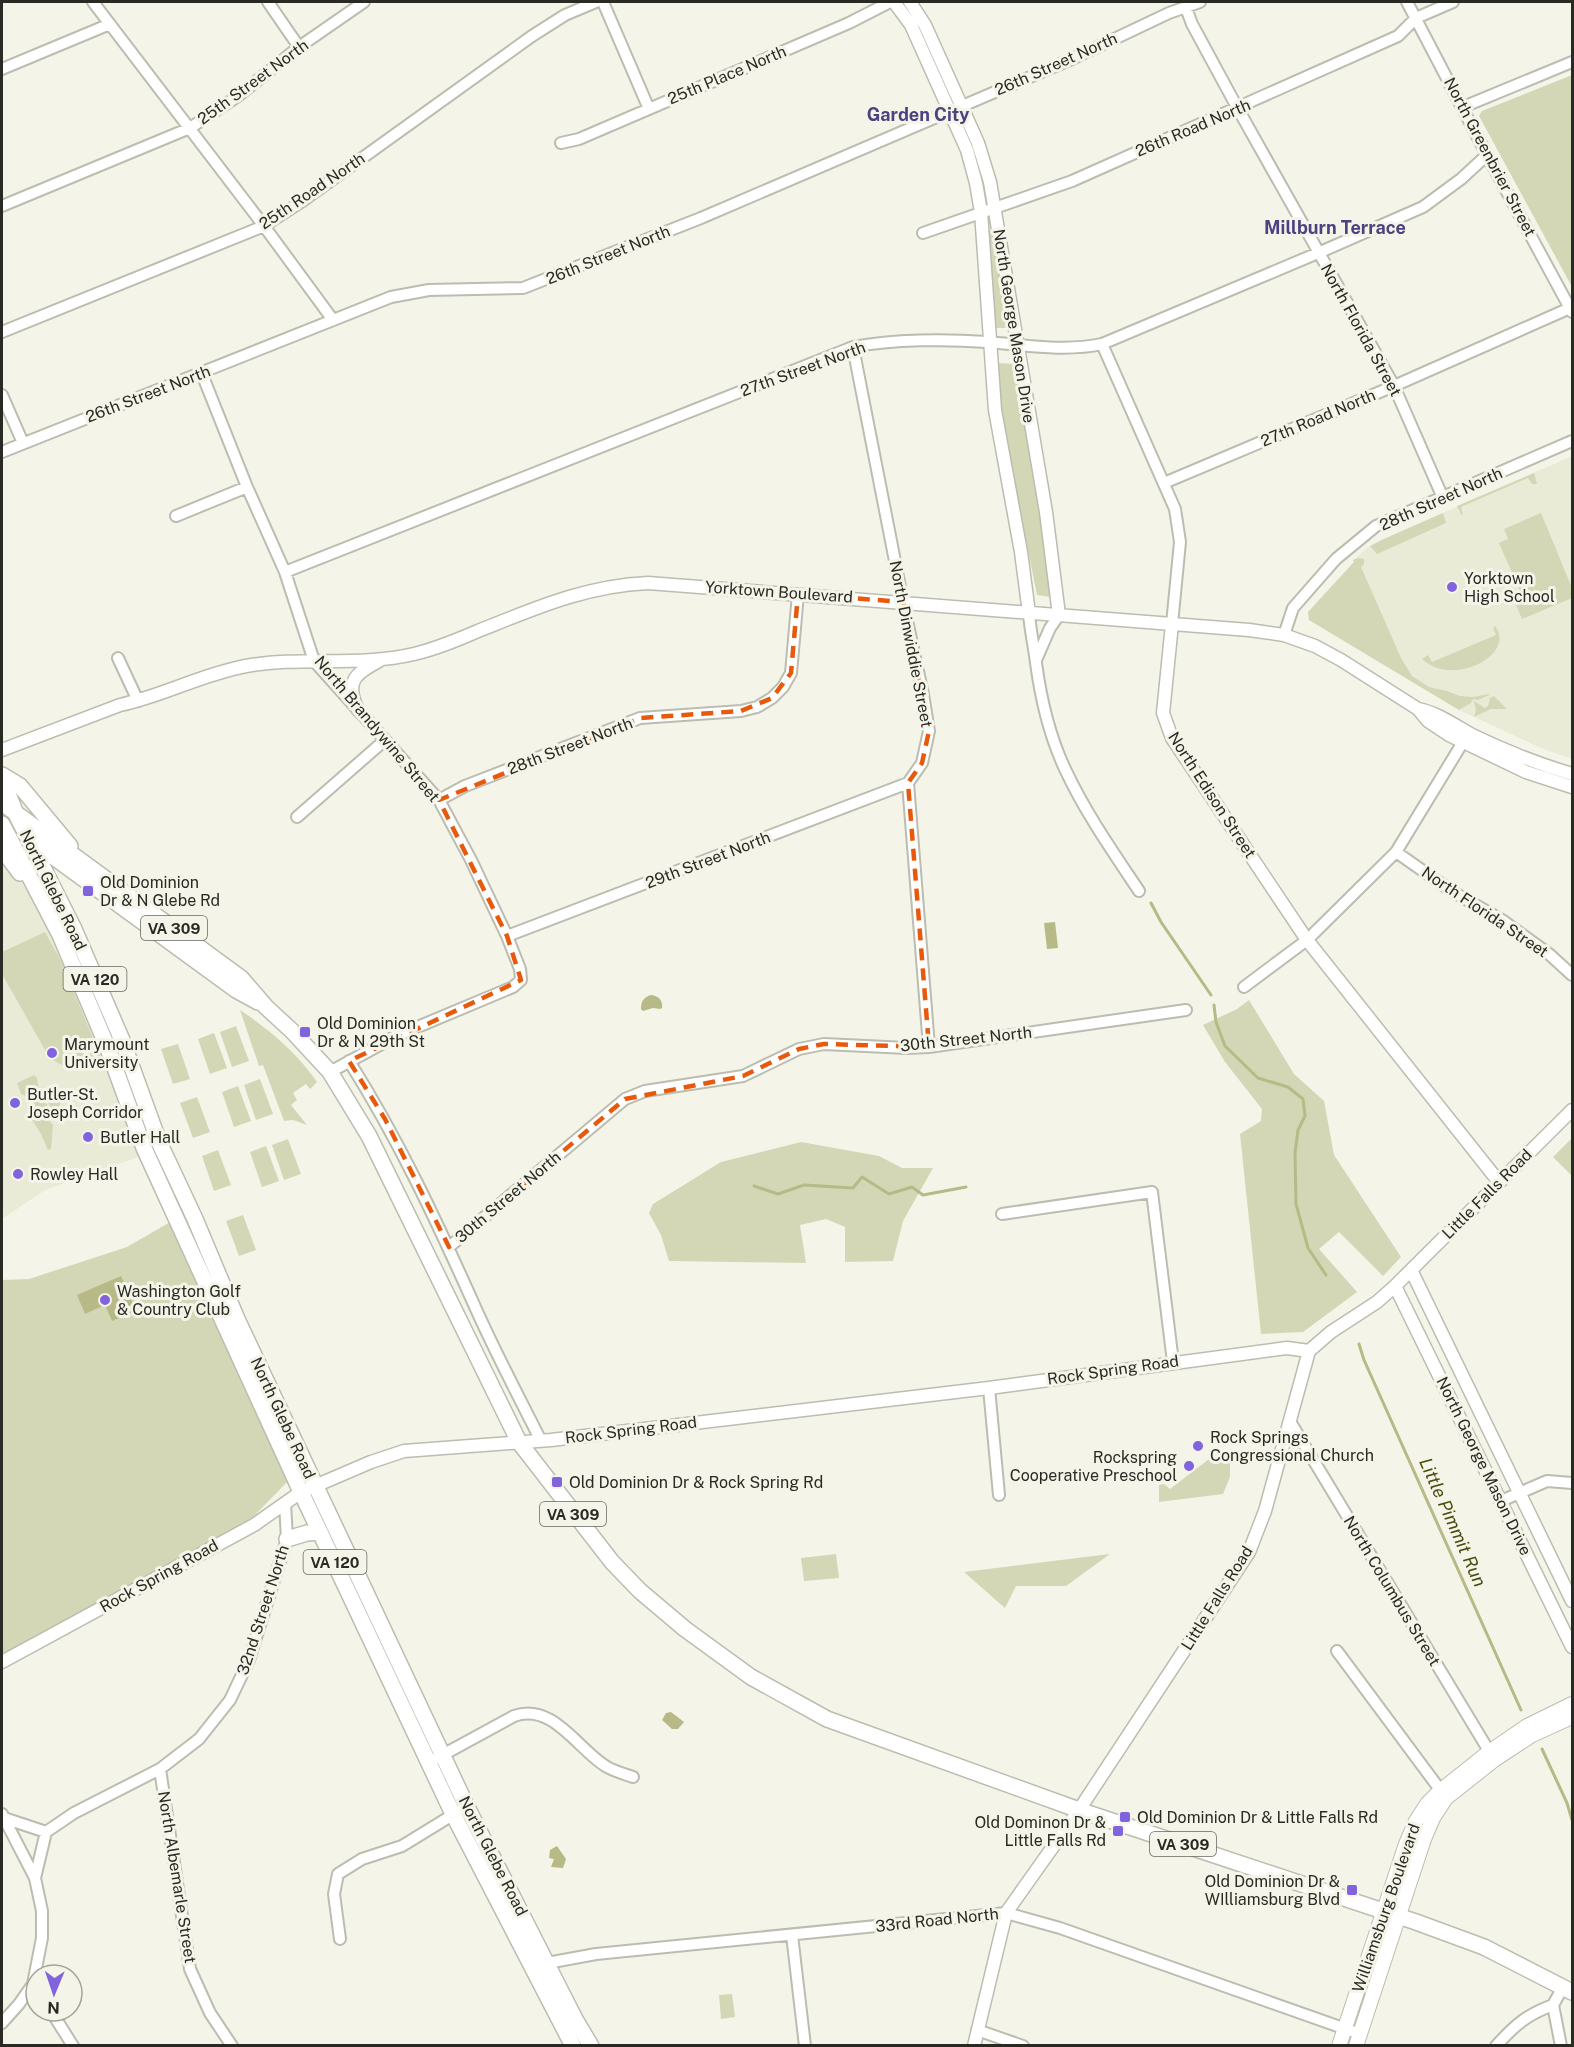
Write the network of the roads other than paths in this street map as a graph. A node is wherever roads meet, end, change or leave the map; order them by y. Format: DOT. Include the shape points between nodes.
graph roads {
  1 [pos="93,2"];
  2 [pos="268,2"];
  3 [pos="364,2"];
  4 [pos="596,2"];
  5 [pos="603,2"];
  6 [pos="892,2"];
  7 [pos="1200,2"];
  8 [pos="1407,2"];
  9 [pos="1453,2"];
  10 [pos="914,3"];
  11 [pos="1186,8"];
  12 [pos="1416,18"];
  13 [pos="110,24"];
  14 [pos="299,47"];
  15 [pos="1572,62"];
  16 [pos="2,69"];
  17 [pos="961,105"];
  18 [pos="1463,107"];
  19 [pos="649,109"];
  20 [pos="1238,109"];
  21 [pos="949,111"];
  22 [pos="190,128"];
  23 [pos="561,143"];
  24 [pos="1487,155"];
  25 [pos="2,206"];
  26 [pos="995,207"];
  27 [pos="981,212"];
  28 [pos="264,226"];
  29 [pos="923,233"];
  30 [pos="1318,253"];
  31 [pos="1571,310"];
  32 [pos="333,320"];
  33 [pos="2,332"];
  34 [pos="990,342"];
  35 [pos="1102,344"];
  36 [pos="1018,345"];
  37 [pos="854,347"];
  38 [pos="202,374"];
  39 [pos="1394,386"];
  40 [pos="2,395"];
  41 [pos="1572,441"];
  42 [pos="23,443"];
  43 [pos="2,452"];
  44 [pos="1164,483"];
  45 [pos="247,487"];
  46 [pos="1443,498"];
  47 [pos="176,516"];
  48 [pos="285,572"];
  49 [pos="798,594"];
  50 [pos="903,602"];
  51 [pos="1029,613"];
  52 [pos="1059,615"];
  53 [pos="1172,624"];
  54 [pos="1284,635"];
  55 [pos="118,658"];
  56 [pos="383,660"];
  57 [pos="1036,660"];
  58 [pos="314,661"];
  59 [pos="138,701"];
  60 [pos="1418,709"];
  61 [pos="358,710"];
  62 [pos="385,740"];
  63 [pos="1463,742"];
  64 [pos="2,750"];
  65 [pos="2,759"];
  66 [pos="1572,774"];
  67 [pos="2,777"];
  68 [pos="908,783"];
  69 [pos="1572,787"];
  70 [pos="439,800"];
  71 [pos="2,803"];
  72 [pos="297,817"];
  73 [pos="6,819"];
  74 [pos="28,839"];
  75 [pos="2,849"];
  76 [pos="1396,852"];
  77 [pos="75,857"];
  78 [pos="1139,891"];
  79 [pos="39,893"];
  80 [pos="507,936"];
  81 [pos="1307,940"];
  82 [pos="1572,975"];
  83 [pos="1244,987"];
  84 [pos="266,1007"];
  85 [pos="1186,1010"];
  86 [pos="929,1047"];
  87 [pos="349,1061"];
  88 [pos="330,1072"];
  89 [pos="1572,1110"];
  90 [pos="1499,1182"];
  91 [pos="1002,1214"];
  92 [pos="449,1247"];
  93 [pos="1411,1270"];
  94 [pos="1395,1286"];
  95 [pos="1309,1351"];
  96 [pos="1173,1362"];
  97 [pos="989,1388"];
  98 [pos="1291,1423"];
  99 [pos="541,1441"];
  100 [pos="519,1442"];
  101 [pos="1572,1484"];
  102 [pos="308,1489"];
  103 [pos="1519,1493"];
  104 [pos="999,1495"];
  105 [pos="1501,1501"];
  106 [pos="285,1503"];
  107 [pos="320,1532"];
  108 [pos="287,1539"];
  109 [pos="1572,1600"];
  110 [pos="1572,1647"];
  111 [pos="1336,1651"];
  112 [pos="2,1662"];
  113 [pos="1572,1704"];
  114 [pos="1572,1717"];
  115 [pos="1492,1756"];
  116 [pos="436,1759"];
  117 [pos="160,1769"];
  118 [pos="633,1777"];
  119 [pos="1443,1794"];
  120 [pos="1079,1810"];
  121 [pos="460,1811"];
  122 [pos="3,1816"];
  123 [pos="46,1832"];
  124 [pos="35,1878"];
  125 [pos="1384,1911"];
  126 [pos="1006,1913"];
  127 [pos="1400,1916"];
  128 [pos="792,1935"];
  129 [pos="340,1939"];
  130 [pos="38,1963"];
  131 [pos="540,1967"];
  132 [pos="1568,1989"];
  133 [pos="24,1998"];
  134 [pos="1552,2006"];
  135 [pos="2,2023"];
  136 [pos="59,2023"];
  137 [pos="1345,2029"];
  138 [pos="977,2030"];
  139 [pos="1358,2040"];
  140 [pos="73,2046"];
  141 [pos="231,2046"];
  142 [pos="573,2046"];
  143 [pos="591,2046"];
  144 [pos="805,2046"];
  145 [pos="974,2046"];
  146 [pos="1023,2046"];
  147 [pos="1339,2046"];
  148 [pos="1496,2046"];
  149 [pos="1561,2046"];
  1 -- 13 [label="street"];
  2 -- 14 [label="street"];
  3 -- 14 [label="street, 25th Street North"];
  4 -- 28 [label="street, 25th Road North" via="565,15 532,36"];
  5 -- 19 [label="street"];
  6 -- 19 [label="street, 25th Place North"];
  6 -- 21 [label="street, North George Mason Drive" via="911,24"];
  7 -- 11 [label="street, 26th Street North"];
  8 -- 12 [label="street, North Greenbrier Street"];
  9 -- 12 [label="street, 26th Road North"];
  10 -- 17 [label="street, North George Mason Drive"];
  11 -- 17 [label="street, 26th Street North" via="1167,8 1072,59"];
  11 -- 20 [label="street, North Florida Street"];
  12 -- 18 [label="street, North Greenbrier Street"];
  12 -- 20 [label="street, 26th Road North" via="1398,36"];
  13 -- 16 [label="street"];
  13 -- 22 [label="street"];
  14 -- 22 [label="street, 25th Street North"];
  15 -- 18 [label="street"];
  17 -- 21 [label="street, 26th Street North"];
  17 -- 26 [label="street, North George Mason Drive" via="978,143"];
  18 -- 24 [label="street, North Greenbrier Street"];
  19 -- 23 [label="street, 25th Place North" via="579,140"];
  20 -- 26 [label="street, 26th Road North" via="1072,182"];
  20 -- 30 [label="street, North Florida Street"];
  21 -- 27 [label="street, North George Mason Drive" via="967,150"];
  21 -- 32 [label="street, 26th Street North" via="701,218 523,288 429,290 391,297"];
  22 -- 25 [label="street, 25th Street North"];
  22 -- 28 [label="street"];
  24 -- 30 [label="street, 27th Street North" via="1423,207"];
  24 -- 31 [label="street, North Greenbrier Street"];
  26 -- 27 [label="street, 26th Road North"];
  26 -- 36 [label="street, North George Mason Drive"];
  27 -- 29 [label="street, 26th Road North"];
  27 -- 34 [label="street, North George Mason Drive"];
  28 -- 32 [label="street"];
  28 -- 33 [label="street, 25th Road North"];
  30 -- 35 [label="street, 27th Street North"];
  30 -- 39 [label="street, North Florida Street"];
  31 -- 39 [label="street, 27th Road North"];
  32 -- 38 [label="street, 26th Street North"];
  34 -- 36 [label="street, 27th Street North"];
  34 -- 37 [label="street, 27th Street North" via="879,342"];
  34 -- 51 [label="street, North George Mason Drive" via="995,411"];
  35 -- 36 [label="street, 27th Street North" via="1078,349"];
  35 -- 44 [label="street, North Edison Street"];
  36 -- 52 [label="street, North George Mason Drive"];
  37 -- 48 [label="street, 27th Street North"];
  37 -- 50 [label="street, North Dinwiddie Street"];
  38 -- 42 [label="street, 26th Street North"];
  38 -- 45 [label="street, North Brandywine Street"];
  39 -- 44 [label="street, 27th Road North"];
  39 -- 46 [label="street, North Florida Street"];
  40 -- 42 [label="street"];
  41 -- 46 [label="street, 28th Street North"];
  42 -- 43 [label="street, 26th Street North"];
  44 -- 53 [label="street, North Edison Street" via="1175,509 1180,542"];
  45 -- 47 [label="street"];
  45 -- 48 [label="street, North Brandywine Street"];
  46 -- 54 [label="street, 28th Street North" via="1376,526 1336,559 1293,608"];
  48 -- 58 [label="street, North Brandywine Street"];
  49 -- 50 [label="street, Yorktown Boulevard"];
  49 -- 56 [label="street, Yorktown Boulevard" via="658,583 608,586 566,597 432,650"];
  49 -- 70 [label="street, 28th Street North" via="791,674 772,698 757,707 640,718 465,786"];
  50 -- 51 [label="street, Yorktown Boulevard"];
  50 -- 68 [label="street, North Dinwiddie Street" via="929,731 922,763"];
  51 -- 52 [label="street, Yorktown Boulevard"];
  51 -- 57 [label="street, North George Mason Drive"];
  52 -- 53 [label="street, Yorktown Boulevard"];
  52 -- 57 [label="street"];
  53 -- 54 [label="street, Yorktown Boulevard"];
  53 -- 81 [label="street, North Edison Street" via="1163,713 1172,738"];
  54 -- 60 [label="street, Yorktown Boulevard" via="1341,660"];
  55 -- 59 [label="street"];
  56 -- 58 [label="street, Yorktown Boulevard"];
  56 -- 61 [label="street" via="354,679 352,697"];
  57 -- 78 [label="street, North George Mason Drive" via="1041,702 1065,769"];
  58 -- 59 [label="street, Yorktown Boulevard" via="229,669"];
  58 -- 61 [label="street, North Brandywine Street"];
  59 -- 64 [label="street, Yorktown Boulevard"];
  59 -- 65 [label="street, Yorktown Boulevard" via="123,713"];
  60 -- 63 [label="street, Yorktown Boulevard" via="1428,721"];
  60 -- 66 [label="street, Yorktown Boulevard" via="1433,712 1505,750"];
  61 -- 62 [label="street, North Brandywine Street"];
  62 -- 70 [label="street, North Brandywine Street"];
  62 -- 72 [label="street"];
  63 -- 69 [label="street, Yorktown Boulevard" via="1526,772"];
  63 -- 76 [label="street"];
  67 -- 73 [label="main road, North Glebe Road / VA 120"];
  67 -- 77 [label="main road" via="20,786 69,843"];
  68 -- 80 [label="street, 29th Street North"];
  68 -- 86 [label="street"];
  70 -- 80 [label="street, North Brandywine Street"];
  71 -- 73 [label="main road, VA 309"];
  73 -- 74 [label="main road, North Glebe Road / VA 120"];
  73 -- 77 [label="main road, VA 309"];
  73 -- 79 [label="main road, North Glebe Road / VA 120"];
  74 -- 84 [label="main road, VA 309" via="236,990"];
  74 -- 102 [label="main road, North Glebe Road / VA 120" via="74,928 122,1040 159,1142"];
  75 -- 79 [label="main road"];
  76 -- 81 [label="street"];
  76 -- 82 [label="street, North Florida Street" via="1502,920"];
  77 -- 84 [label="main road, VA 309" via="241,978"];
  79 -- 102 [label="main road, North Glebe Road / VA 120" via="107,1046 144,1148"];
  80 -- 87 [label="street, North Brandywine Street" via="520,969 521,980 513,987 396,1036"];
  81 -- 83 [label="street"];
  81 -- 90 [label="street, North Edison Street"];
  84 -- 88 [label="main road, VA 309"];
  85 -- 86 [label="street, 30th Street North"];
  86 -- 92 [label="street, 30th Street North" via="824,1044 799,1049 743,1076 645,1091 625,1099"];
  87 -- 88 [label="street"];
  87 -- 92 [label="street" via="413,1171"];
  88 -- 100 [label="main road, VA 309" via="369,1136"];
  89 -- 90 [label="street, Little Falls Road"];
  90 -- 93 [label="street, Little Falls Road"];
  91 -- 96 [label="street" via="1152,1192"];
  92 -- 99 [label="street"];
  93 -- 94 [label="street, Little Falls Road"];
  93 -- 103 [label="street, North George Mason Drive"];
  94 -- 95 [label="street, Little Falls Road"];
  94 -- 105 [label="street, North George Mason Drive"];
  95 -- 96 [label="street, Rock Spring Road" via="1287,1348"];
  95 -- 98 [label="street, Little Falls Road"];
  96 -- 97 [label="street, Rock Spring Road"];
  97 -- 99 [label="street, Rock Spring Road"];
  97 -- 104 [label="street"];
  98 -- 115 [label="street, North Columbus Street"];
  98 -- 120 [label="street, Little Falls Road" via="1249,1552"];
  99 -- 100 [label="street, Rock Spring Road"];
  100 -- 102 [label="street, Rock Spring Road" via="404,1451"];
  100 -- 120 [label="main road, VA 309" via="612,1562 673,1620 741,1670 827,1719"];
  101 -- 103 [label="street" via="1547,1481"];
  102 -- 106 [label="street, Rock Spring Road"];
  102 -- 107 [label="main road, North Glebe Road / VA 120"];
  102 -- 116 [label="main road, North Glebe Road / VA 120"];
  103 -- 105 [label="street"];
  103 -- 109 [label="street, North George Mason Drive"];
  105 -- 110 [label="street, North George Mason Drive"];
  106 -- 108 [label="street, 32nd Street North"];
  106 -- 112 [label="street, Rock Spring Road" via="254,1525"];
  107 -- 108 [label="main road"];
  107 -- 116 [label="main road, North Glebe Road / VA 120"];
  108 -- 117 [label="street, 32nd Street North" via="249,1660 230,1700 199,1739"];
  111 -- 119 [label="street"];
  113 -- 115 [label="main road, Williamsburg Boulevard" via="1527,1726"];
  114 -- 115 [label="main road, Williamsburg Boulevard"];
  115 -- 119 [label="main road, Williamsburg Boulevard"];
  116 -- 118 [label="street" via="514,1716 536,1714 550,1719 606,1767"];
  116 -- 121 [label="main road, North Glebe Road / VA 120"];
  117 -- 123 [label="street, 32nd Street North" via="74,1812"];
  117 -- 141 [label="street, North Albemarle Street" via="190,1969 210,2013"];
  119 -- 125 [label="main road, Williamsburg Boulevard" via="1427,1804 1416,1821"];
  119 -- 127 [label="main road, Williamsburg Boulevard"];
  120 -- 125 [label="main road, VA 309"];
  120 -- 126 [label="street, Little Falls Road"];
  121 -- 129 [label="street" via="402,1846 362,1858 339,1874 334,1894"];
  121 -- 131 [label="main road, North Glebe Road / VA 120"];
  122 -- 123 [label="street"];
  122 -- 124 [label="street"];
  123 -- 124 [label="street"];
  124 -- 130 [label="street" via="42,1911"];
  125 -- 127 [label="main road, VA 309"];
  125 -- 137 [label="main road, Williamsburg Boulevard"];
  126 -- 128 [label="street, 33rd Road North"];
  126 -- 137 [label="street, 33rd Road North" via="1060,1928"];
  126 -- 138 [label="street, Little Falls Road"];
  127 -- 132 [label="main road, VA 309" via="1484,1947"];
  127 -- 139 [label="main road, Williamsburg Boulevard"];
  128 -- 131 [label="street, 33rd Road North" via="596,1954"];
  128 -- 144 [label="street"];
  131 -- 142 [label="main road, North Glebe Road / VA 120"];
  131 -- 143 [label="main road, North Glebe Road / VA 120"];
  132 -- 134 [label="street"];
  133 -- 135 [label="street"];
  134 -- 148 [label="street" via="1515,2025"];
  134 -- 149 [label="street"];
  136 -- 140 [label="street"];
  137 -- 139 [label="street, 33rd Road North"];
  137 -- 147 [label="main road, Williamsburg Boulevard"];
  138 -- 145 [label="street, Little Falls Road"];
  138 -- 146 [label="street"];
}
